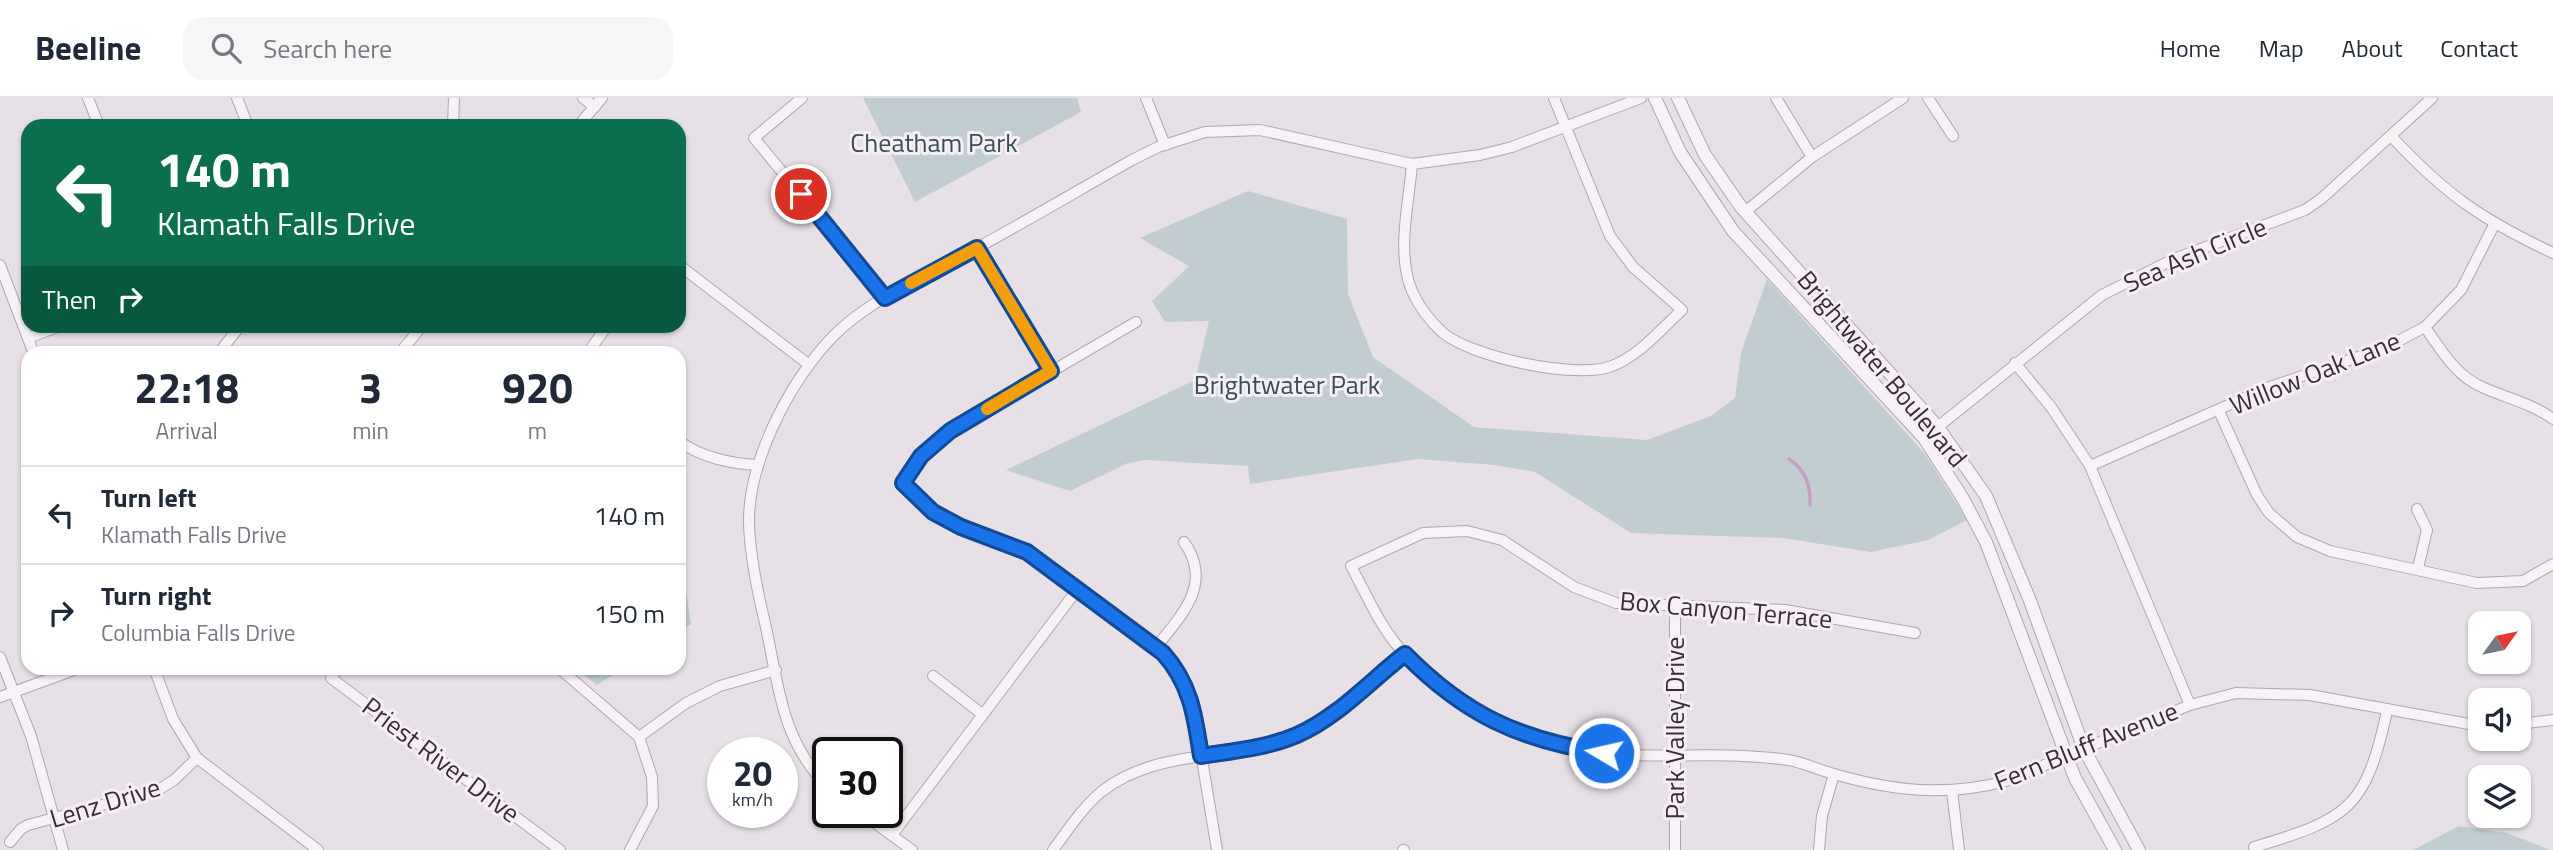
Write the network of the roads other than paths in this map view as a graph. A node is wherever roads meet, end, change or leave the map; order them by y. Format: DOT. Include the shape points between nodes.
graph roads {
  1 [pos="88,98"];
  2 [pos="237,98"];
  3 [pos="454,98"];
  4 [pos="583,98"];
  5 [pos="802,98"];
  6 [pos="1146,98"];
  7 [pos="1554,98"];
  8 [pos="1641,98"];
  9 [pos="1655,98"];
  10 [pos="1678,98"];
  11 [pos="1776,98"];
  12 [pos="1903,98"];
  13 [pos="1928,98"];
  14 [pos="2432,98"];
  15 [pos="598,102"];
  16 [pos="96,119"];
  17 [pos="245,119"];
  18 [pos="453,119"];
  19 [pos="584,119"];
  20 [pos="1566,129"];
  21 [pos="1953,136"];
  22 [pos="2392,137"];
  23 [pos="1165,145"];
  24 [pos="1812,157"];
  25 [pos="1412,164"];
  26 [pos="1745,212"];
  27 [pos="2494,225"];
  28 [pos="977,248"];
  29 [pos="2553,253"];
  30 [pos="0,265"];
  31 [pos="686,270"];
  32 [pos="5,293"];
  33 [pos="885,298"];
  34 [pos="1136,322"];
  35 [pos="21,324"];
  36 [pos="2425,327"];
  37 [pos="25,333"];
  38 [pos="41,333"];
  39 [pos="28,338"];
  40 [pos="31,346"];
  41 [pos="2015,363"];
  42 [pos="808,365"];
  43 [pos="1051,371"];
  44 [pos="2219,411"];
  45 [pos="2553,419"];
  46 [pos="1937,426"];
  47 [pos="1924,438"];
  48 [pos="686,447"];
  49 [pos="758,466"];
  50 [pos="2090,466"];
  51 [pos="2417,509"];
  52 [pos="1184,542"];
  53 [pos="2553,564"];
  54 [pos="1351,566"];
  55 [pos="2418,568"];
  56 [pos="1077,590"];
  57 [pos="1675,606"];
  58 [pos="1915,633"];
  59 [pos="1156,647"];
  60 [pos="1405,654"];
  61 [pos="0,657"];
  62 [pos="776,670"];
  63 [pos="60,675"];
  64 [pos="157,675"];
  65 [pos="333,675"];
  66 [pos="567,675"];
  67 [pos="933,676"];
  68 [pos="14,692"];
  69 [pos="0,697"];
  70 [pos="2190,705"];
  71 [pos="2387,711"];
  72 [pos="982,714"];
  73 [pos="2553,720"];
  74 [pos="2531,723"];
  75 [pos="2468,724"];
  76 [pos="639,737"];
  77 [pos="2084,749"];
  78 [pos="1675,755"];
  79 [pos="1201,756"];
  80 [pos="2067,757"];
  81 [pos="197,758"];
  82 [pos="812,769"];
  83 [pos="1833,774"];
  84 [pos="1952,791"];
  85 [pos="55,818"];
  86 [pos="882,828"];
  87 [pos="892,835"];
  88 [pos="10,842"];
  89 [pos="2254,847"];
  90 [pos="63,850"];
  91 [pos="318,850"];
  92 [pos="560,850"];
  93 [pos="630,850"];
  94 [pos="912,850"];
  95 [pos="1053,850"];
  96 [pos="1217,850"];
  97 [pos="1675,850"];
  98 [pos="1819,850"];
  99 [pos="1959,850"];
  100 [pos="2115,850"];
  101 [pos="2139,850"];
  1 -- 16 [label="street"];
  2 -- 17 [label="street"];
  3 -- 18 [label="street"];
  4 -- 15 [label="street"];
  5 -- 33 [label="street" via="754,138"];
  6 -- 23 [label="street"];
  7 -- 20 [label="street"];
  8 -- 20 [label="street"];
  9 -- 47 [label="street, Brightwater Boulevard" via="1680,152 1733,232"];
  10 -- 26 [label="street, Brightwater Boulevard" via="1705,155"];
  11 -- 24 [label="street"];
  12 -- 24 [label="street"];
  13 -- 21 [label="street"];
  14 -- 22 [label="street, Sea Ash Circle"];
  15 -- 19 [label="street"];
  20 -- 25 [label="street" via="1480,155"];
  20 -- 25 [label="street" via="1610,236 1633,267 1682,310 1633,354 1611,367 1584,372 1552,368 1476,350 1445,334 1422,311 1405,260"];
  22 -- 27 [label="street" via="2427,174"];
  22 -- 41 [label="street, Sea Ash Circle" via="2305,210 2174,259 2122,284"];
  23 -- 25 [label="street" via="1205,132 1260,130"];
  23 -- 28 [label="street"];
  24 -- 26 [label="street"];
  26 -- 46 [label="street, Brightwater Boulevard"];
  27 -- 29 [label="street"];
  27 -- 36 [label="street, Willow Oak Lane" via="2461,290"];
  28 -- 33 [label="street"];
  28 -- 43 [label="street"];
  30 -- 32 [label="street"];
  31 -- 42 [label="street"];
  32 -- 35 [label="street"];
  33 -- 42 [label="street" via="843,327"];
  34 -- 43 [label="street"];
  36 -- 44 [label="street, Willow Oak Lane" via="2385,348 2267,388"];
  36 -- 45 [label="street" via="2452,366 2480,387 2521,400"];
  37 -- 39 [label="street"];
  38 -- 39 [label="street"];
  39 -- 40 [label="street"];
  41 -- 46 [label="street, Sea Ash Circle"];
  41 -- 50 [label="street"];
  42 -- 49 [label="street"];
  43 -- 56 [label="street" via="950,431 921,456 903,483 933,512 1027,552"];
  44 -- 50 [label="street, Willow Oak Lane"];
  44 -- 55 [label="street" via="2257,495 2269,513 2297,537 2330,551"];
  46 -- 47 [label="street, Sea Ash Circle"];
  46 -- 77 [label="street, Brightwater Boulevard" via="1986,496"];
  47 -- 80 [label="street, Brightwater Boulevard" via="1986,542"];
  48 -- 49 [label="street"];
  49 -- 62 [label="street" via="749,521 753,570"];
  50 -- 70 [label="street"];
  51 -- 55 [label="street" via="2427,530"];
  52 -- 59 [label="street" via="1196,563 1195,585 1179,620"];
  53 -- 55 [label="street" via="2523,581 2497,583 2477,583"];
  54 -- 57 [label="street, Box Canyon Terrace" via="1423,533 1467,531 1502,540 1598,598"];
  54 -- 60 [label="street, Fern Bluff Avenue" via="1381,622"];
  56 -- 59 [label="street"];
  56 -- 72 [label="street"];
  57 -- 58 [label="street, Box Canyon Terrace" via="1785,610"];
  57 -- 78 [label="street, Park Valley Drive"];
  59 -- 79 [label="street" via="1187,685"];
  60 -- 78 [label="street, Fern Bluff Avenue" via="1446,693 1518,734 1604,753"];
  60 -- 79 [label="street" via="1304,731 1264,745"];
  61 -- 68 [label="street"];
  62 -- 76 [label="street" via="720,686 686,703"];
  62 -- 82 [label="street" via="780,708"];
  63 -- 68 [label="street"];
  64 -- 81 [label="street" via="173,719"];
  65 -- 92 [label="street, Priest River Drive" via="331,678"];
  66 -- 76 [label="street"];
  67 -- 72 [label="street"];
  68 -- 69 [label="street"];
  68 -- 85 [label="street"];
  70 -- 71 [label="street, Fern Bluff Avenue" via="2223,695 2257,692 2319,696"];
  70 -- 77 [label="street, Fern Bluff Avenue"];
  71 -- 75 [label="street, Fern Bluff Avenue"];
  71 -- 89 [label="street" via="2371,774 2355,800 2329,820"];
  72 -- 87 [label="street"];
  73 -- 74 [label="street"];
  76 -- 93 [label="street" via="652,777 653,806"];
  77 -- 80 [label="street, Fern Bluff Avenue"];
  77 -- 101 [label="street, Brightwater Boulevard"];
  78 -- 83 [label="street, Fern Bluff Avenue" via="1790,760"];
  78 -- 97 [label="street, Park Valley Drive"];
  79 -- 95 [label="street" via="1142,767 1112,783 1086,807"];
  79 -- 96 [label="street"];
  80 -- 84 [label="street, Fern Bluff Avenue" via="2006,781"];
  80 -- 100 [label="street, Brightwater Boulevard"];
  81 -- 85 [label="street, Lenz Drive" via="158,790"];
  81 -- 91 [label="street"];
  83 -- 84 [label="street, Fern Bluff Avenue" via="1906,791"];
  83 -- 98 [label="street"];
  84 -- 99 [label="street"];
  85 -- 88 [label="street, Lenz Drive" via="20,829"];
  85 -- 90 [label="street"];
  86 -- 87 [label="street"];
  87 -- 94 [label="street"];
}
